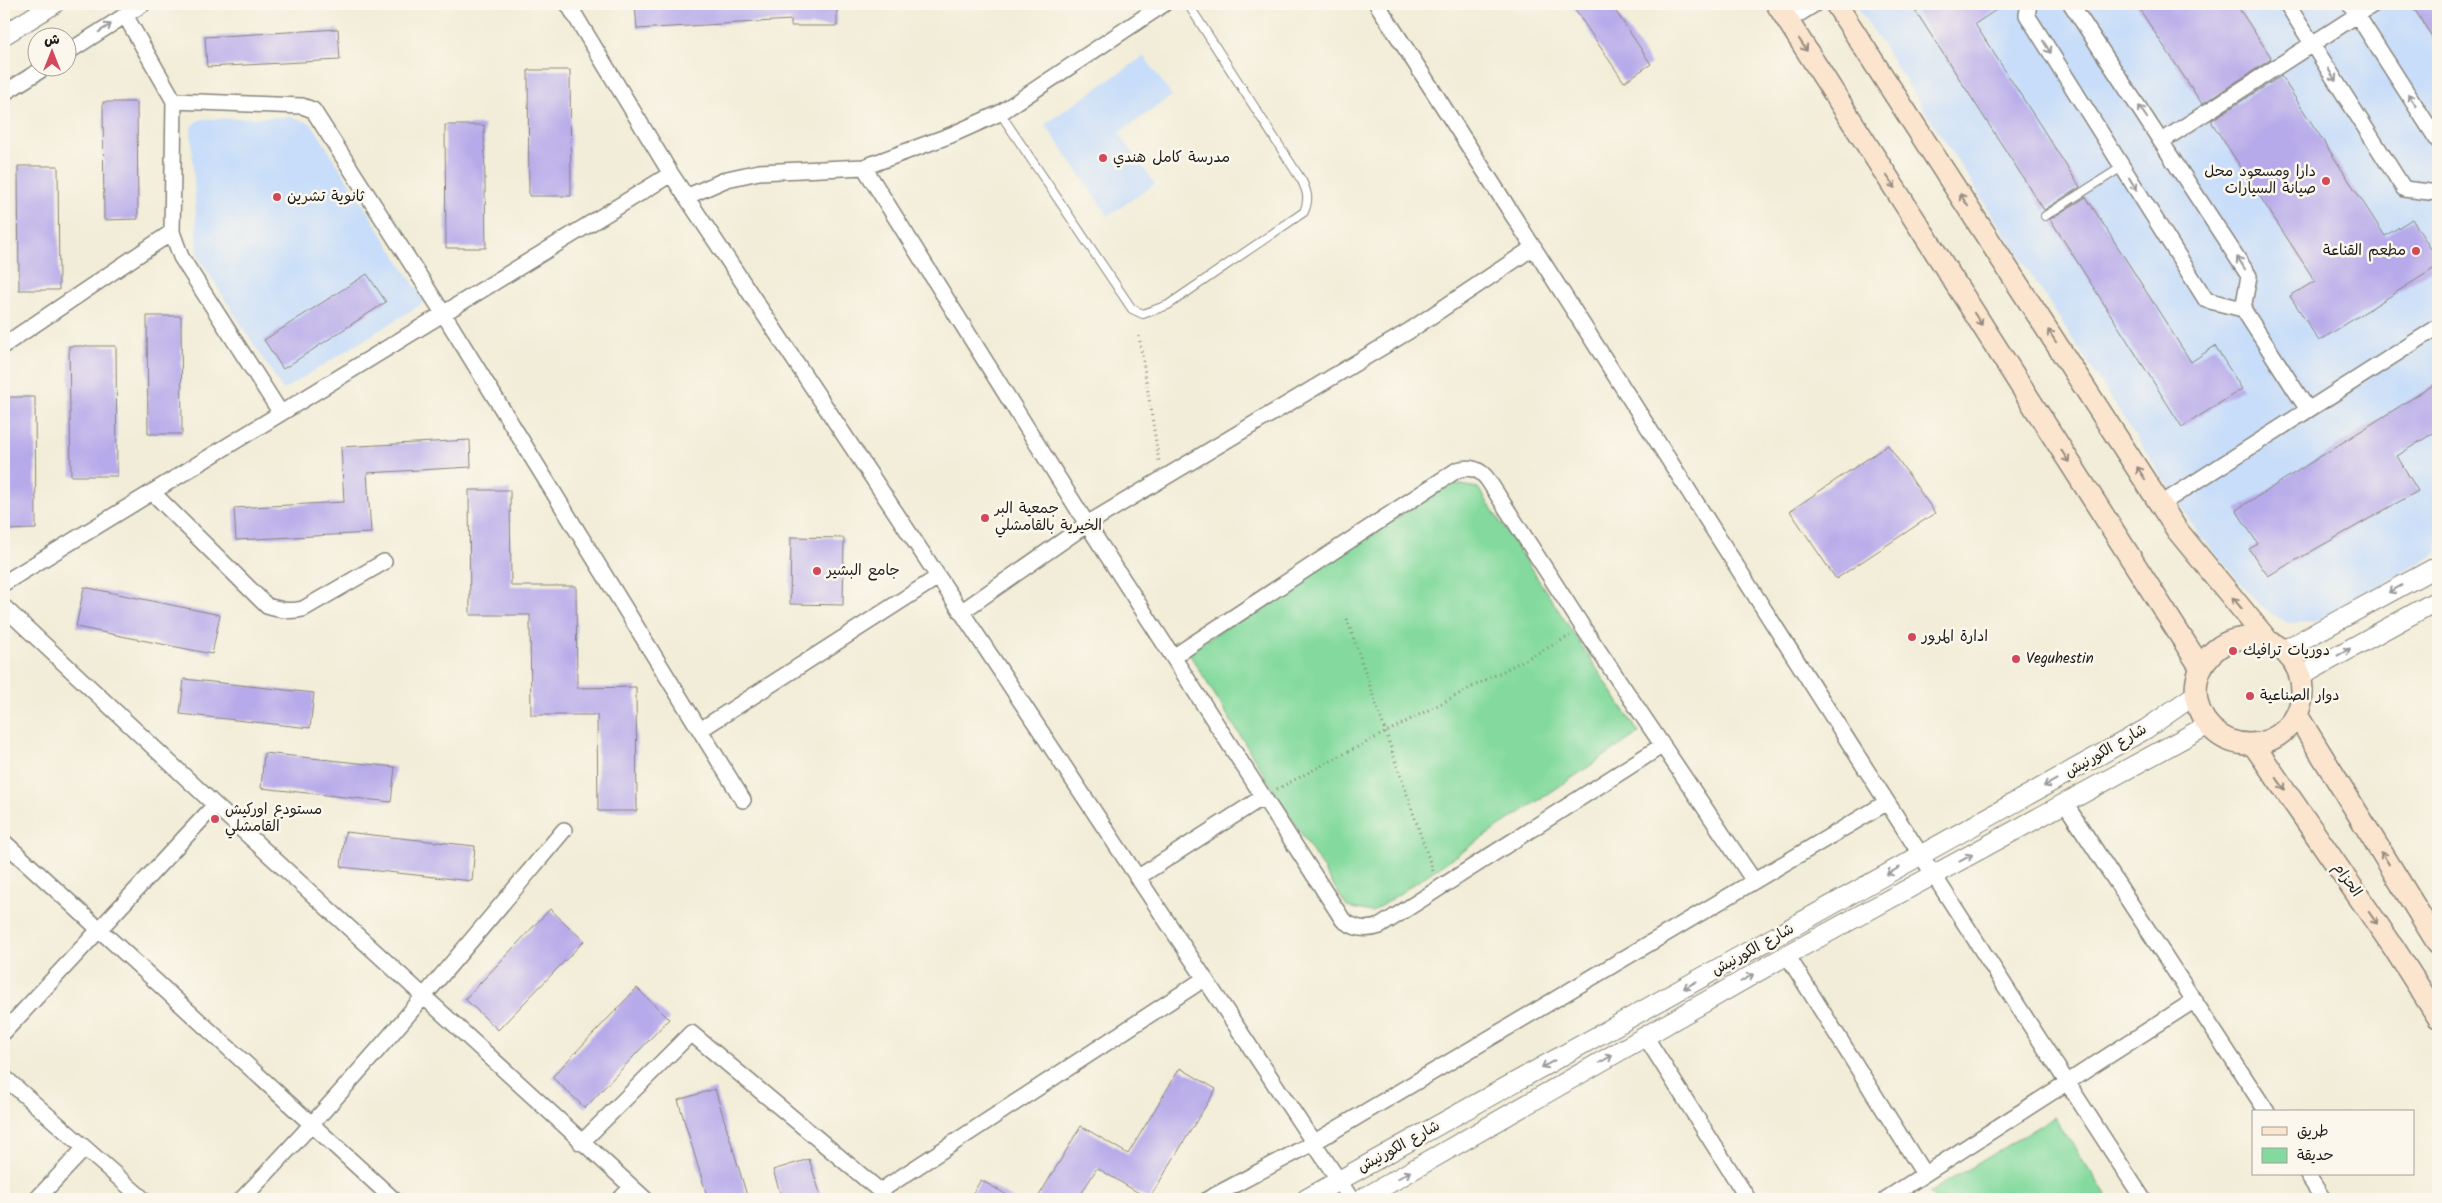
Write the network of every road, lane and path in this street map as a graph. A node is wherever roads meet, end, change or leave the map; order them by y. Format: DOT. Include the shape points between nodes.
graph roads {
  1 [pos="54,4"];
  2 [pos="143,4"];
  3 [pos="568,4"];
  4 [pos="1164,4"];
  5 [pos="1188,4"];
  6 [pos="1377,4"];
  7 [pos="1815,4"];
  8 [pos="1836,4"];
  9 [pos="2029,4"];
  10 [pos="2071,4"];
  11 [pos="2287,4"];
  12 [pos="2374,4"];
  13 [pos="2354,9"];
  14 [pos="1782,12"];
  15 [pos="125,15"];
  16 [pos="4,35"];
  17 [pos="2312,44"];
  18 [pos="78,46"];
  19 [pos="28,78"];
  20 [pos="4,93"];
  21 [pos="174,101"];
  22 [pos="1000,113"];
  23 [pos="2162,141"];
  24 [pos="2438,141"];
  25 [pos="2122,167"];
  26 [pos="864,168"];
  27 [pos="671,174"];
  28 [pos="2438,193"];
  29 [pos="686,197"];
  30 [pos="2045,216"];
  31 [pos="172,232"];
  32 [pos="1534,247"];
  33 [pos="2243,309"];
  34 [pos="443,313"];
  35 [pos="2438,326"];
  36 [pos="1139,336"];
  37 [pos="4,345"];
  38 [pos="2308,410"];
  39 [pos="280,412"];
  40 [pos="1162,479"];
  41 [pos="152,492"];
  42 [pos="2161,504"];
  43 [pos="1087,524"];
  44 [pos="384,562"];
  45 [pos="2438,566"];
  46 [pos="938,577"];
  47 [pos="4,583"];
  48 [pos="2438,600"];
  49 [pos="4,607"];
  50 [pos="961,612"];
  51 [pos="1347,619"];
  52 [pos="1584,629"];
  53 [pos="2276,645"];
  54 [pos="1173,657"];
  55 [pos="2201,668"];
  56 [pos="2301,676"];
  57 [pos="2196,694"];
  58 [pos="2298,715"];
  59 [pos="2208,725"];
  60 [pos="700,730"];
  61 [pos="1386,731"];
  62 [pos="2253,744"];
  63 [pos="1663,745"];
  64 [pos="1263,797"];
  65 [pos="744,800"];
  66 [pos="1886,802"];
  67 [pos="215,805"];
  68 [pos="2066,805"];
  69 [pos="564,830"];
  70 [pos="4,842"];
  71 [pos="1920,856"];
  72 [pos="1932,876"];
  73 [pos="1137,878"];
  74 [pos="1754,881"];
  75 [pos="1438,889"];
  76 [pos="98,930"];
  77 [pos="2435,932"];
  78 [pos="1787,955"];
  79 [pos="1204,979"];
  80 [pos="425,997"];
  81 [pos="2195,1000"];
  82 [pos="2438,1017"];
  83 [pos="4,1032"];
  84 [pos="1645,1036"];
  85 [pos="4,1077"];
  86 [pos="2067,1083"];
  87 [pos="2266,1110"];
  88 [pos="312,1126"];
  89 [pos="582,1143"];
  90 [pos="1313,1143"];
  91 [pos="85,1148"];
  92 [pos="1924,1174"];
  93 [pos="2308,1176"];
  94 [pos="1338,1181"];
  95 [pos="632,1187"];
  96 [pos="880,1195"];
  97 [pos="37,1199"];
  98 [pos="143,1199"];
  99 [pos="242,1199"];
  100 [pos="393,1199"];
  101 [pos="620,1199"];
  102 [pos="645,1199"];
  103 [pos="1208,1199"];
  104 [pos="1306,1199"];
  105 [pos="1351,1199"];
  106 [pos="1362,1199"];
  107 [pos="1748,1199"];
  108 [pos="1886,1199"];
  109 [pos="2143,1199"];
  110 [pos="2323,1199"];
  1 -- 16 [label="street"];
  2 -- 15 [label="street"];
  3 -- 27 [label="street"];
  4 -- 22 [label="street"];
  5 -- 22 [label="lane" via="1302,181 1308,192 1308,203 1304,212 1168,305 1143,314 1132,309"];
  6 -- 32 [label="street"];
  7 -- 14 [label="street"];
  42 -- 8 [label="main road, one-way"];
  9 -- 25 [label="street, one-way" via="2027,14"];
  23 -- 10 [label="street, one-way"];
  11 -- 17 [label="street"];
  12 -- 13 [label="street"];
  13 -- 17 [label="street"];
  24 -- 13 [label="street, one-way"];
  14 -- 55 [label="main road, one-way"];
  18 -- 15 [label="street, one-way"];
  15 -- 21 [label="street"];
  17 -- 23 [label="street"];
  17 -- 28 [label="street, one-way" via="2404,189"];
  19 -- 20 [label="street"];
  21 -- 31 [label="street"];
  21 -- 34 [label="street" via="302,106 312,110"];
  22 -- 26 [label="street"];
  33 -- 23 [label="street, one-way" via="2249,276"];
  25 -- 30 [label="lane"];
  25 -- 33 [label="street, one-way" via="2206,300"];
  26 -- 29 [label="street" via="760,172 727,179"];
  26 -- 43 [label="street"];
  27 -- 29 [label="street"];
  27 -- 34 [label="street"];
  29 -- 46 [label="street"];
  31 -- 37 [label="street"];
  31 -- 39 [label="street" via="181,258"];
  32 -- 40 [label="street" via="1409,331"];
  32 -- 66 [label="street"];
  33 -- 38 [label="street"];
  34 -- 39 [label="street"];
  34 -- 60 [label="street"];
  35 -- 38 [label="street"];
  36 -- 40 [label="path"];
  38 -- 42 [label="street"];
  39 -- 41 [label="street"];
  40 -- 43 [label="street"];
  41 -- 44 [label="street" via="262,601 280,610 303,609"];
  41 -- 47 [label="street"];
  53 -- 42 [label="main road, one-way" via="2177,530"];
  43 -- 50 [label="street"];
  43 -- 54 [label="street"];
  45 -- 53 [label="street, one-way"];
  46 -- 50 [label="street"];
  46 -- 60 [label="street"];
  56 -- 48 [label="street, one-way"];
  49 -- 67 [label="street"];
  50 -- 73 [label="street"];
  51 -- 61 [label="path"];
  52 -- 54 [label="street" via="1488,480 1478,470 1464,468"];
  52 -- 61 [label="path"];
  52 -- 63 [label="street"];
  53 -- 55 [label="main road" via="2248,638 2229,642 2217,648"];
  53 -- 56 [label="main road" via="2294,662"];
  54 -- 64 [label="street"];
  55 -- 57 [label="main road"];
  56 -- 58 [label="main road" via="2303,696"];
  57 -- 59 [label="main road"];
  57 -- 71 [label="street, شارع الكورنيش, one-way" via="2146,729"];
  58 -- 62 [label="main road" via="2279,735"];
  77 -- 58 [label="main road, one-way"];
  59 -- 62 [label="main road" via="2229,740"];
  59 -- 68 [label="street, شارع الكورنيش"];
  60 -- 65 [label="street"];
  61 -- 64 [label="path"];
  61 -- 75 [label="path"];
  62 -- 82 [label="main road, الحزام, one-way"];
  63 -- 74 [label="street"];
  63 -- 75 [label="street"];
  64 -- 73 [label="street"];
  64 -- 75 [label="street" via="1343,920 1350,925 1365,930 1380,926"];
  66 -- 71 [label="street"];
  66 -- 74 [label="street"];
  67 -- 76 [label="street"];
  67 -- 80 [label="street"];
  72 -- 68 [label="street, شارع الكورنيش, one-way"];
  68 -- 81 [label="street"];
  69 -- 80 [label="street"];
  70 -- 76 [label="street"];
  71 -- 72 [label="street"];
  71 -- 94 [label="street, شارع الكورنيش, one-way"];
  72 -- 78 [label="street, شارع الكورنيش"];
  72 -- 86 [label="street"];
  73 -- 79 [label="street"];
  74 -- 90 [label="street"];
  76 -- 83 [label="street"];
  76 -- 88 [label="street"];
  84 -- 78 [label="street, شارع الكورنيش, one-way"];
  78 -- 92 [label="street"];
  79 -- 90 [label="street"];
  79 -- 96 [label="street"];
  80 -- 88 [label="street"];
  80 -- 89 [label="street"];
  81 -- 86 [label="street"];
  81 -- 87 [label="street"];
  106 -- 84 [label="street, شارع الكورنيش, one-way"];
  84 -- 107 [label="street"];
  85 -- 91 [label="street"];
  86 -- 92 [label="street"];
  86 -- 109 [label="street"];
  88 -- 99 [label="street"];
  88 -- 100 [label="street"];
  89 -- 95 [label="street"];
  89 -- 96 [label="street" via="691,1033"];
  90 -- 94 [label="street"];
  90 -- 103 [label="street"];
  91 -- 97 [label="street"];
  91 -- 98 [label="street"];
  92 -- 108 [label="street"];
  93 -- 110 [label="street"];
  94 -- 104 [label="street, شارع الكورنيش"];
  94 -- 105 [label="street"];
  95 -- 101 [label="street"];
  95 -- 102 [label="street"];
}
